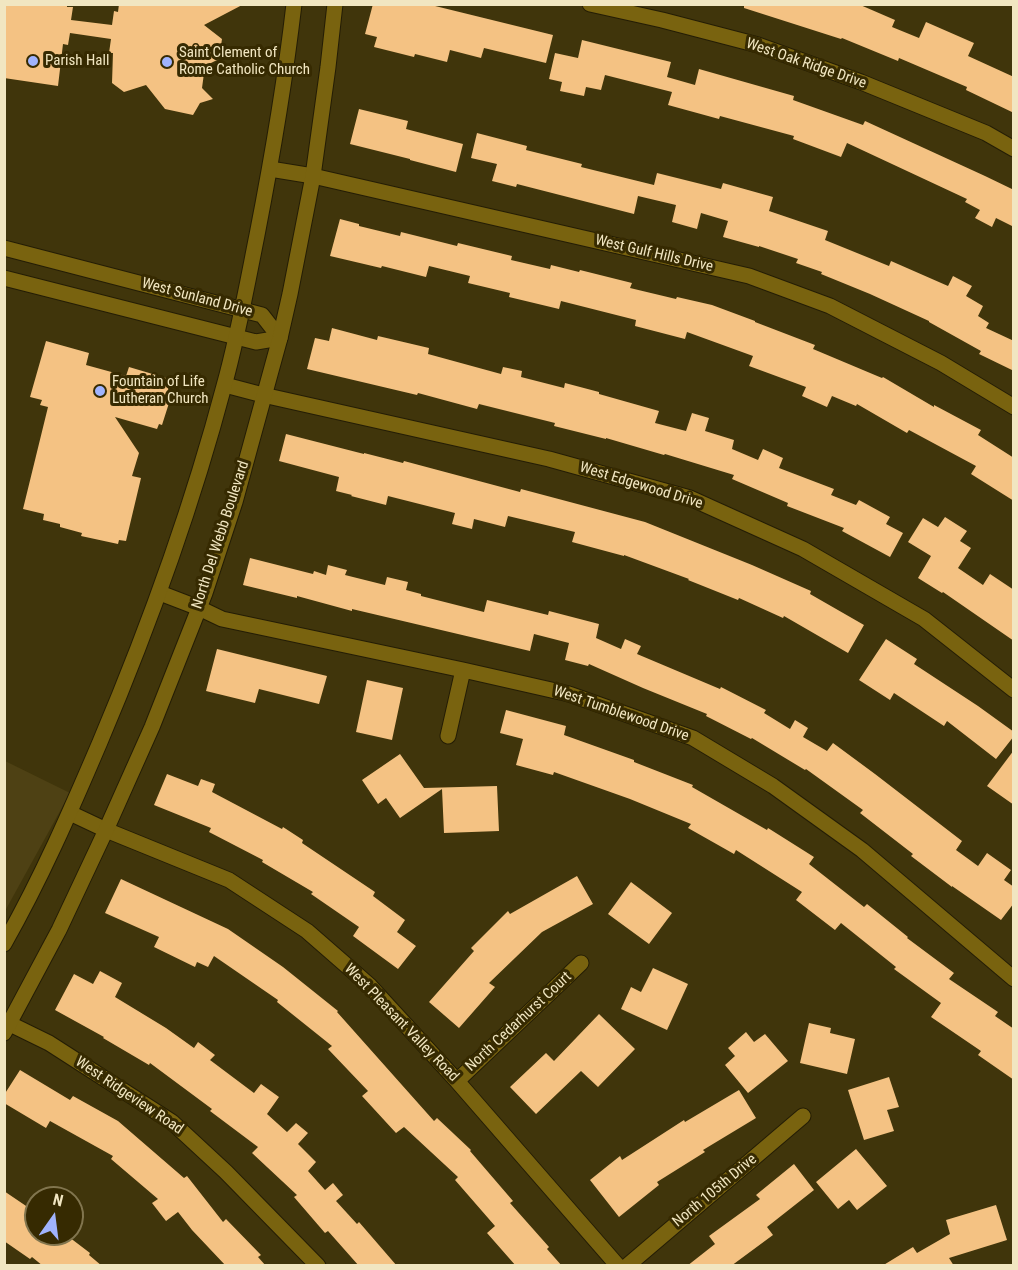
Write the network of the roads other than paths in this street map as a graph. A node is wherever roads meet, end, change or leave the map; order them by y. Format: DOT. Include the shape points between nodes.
graph roads {
  1 [pos="294,4"];
  2 [pos="335,4"];
  3 [pos="590,4"];
  4 [pos="1014,149"];
  5 [pos="270,169"];
  6 [pos="313,176"];
  7 [pos="4,248"];
  8 [pos="4,278"];
  9 [pos="242,310"];
  10 [pos="236,336"];
  11 [pos="280,338"];
  12 [pos="225,385"];
  13 [pos="263,395"];
  14 [pos="1014,407"];
  15 [pos="160,593"];
  16 [pos="199,608"];
  17 [pos="464,670"];
  18 [pos="1014,690"];
  19 [pos="448,736"];
  20 [pos="70,813"];
  21 [pos="106,831"];
  22 [pos="4,944"];
  23 [pos="581,963"];
  24 [pos="1014,979"];
  25 [pos="6,1026"];
  26 [pos="457,1080"];
  27 [pos="803,1116"];
  28 [pos="318,1266"];
  29 [pos="618,1266"];
  30 [pos="627,1266"];
  1 -- 5 [label="street"];
  2 -- 6 [label="street, North Del Webb Boulevard"];
  3 -- 4 [label="street, West Oak Ridge Drive" via="758,45 861,82 986,133"];
  5 -- 6 [label="street, West Gulf Hills Drive"];
  5 -- 9 [label="street"];
  6 -- 11 [label="street, North Del Webb Boulevard"];
  6 -- 14 [label="street, West Gulf Hills Drive" via="749,276 830,306 941,363"];
  7 -- 9 [label="street, West Sunland Drive"];
  8 -- 10 [label="street, West Sunland Drive"];
  9 -- 10 [label="street"];
  9 -- 11 [label="street, West Sunland Drive" via="262,315"];
  10 -- 11 [label="street, West Sunland Drive" via="256,342"];
  10 -- 12 [label="street"];
  11 -- 13 [label="street, North Del Webb Boulevard"];
  12 -- 13 [label="street, West Edgewood Drive"];
  12 -- 15 [label="street"];
  13 -- 16 [label="street, North Del Webb Boulevard" via="235,502"];
  13 -- 18 [label="street, West Edgewood Drive" via="549,459 690,498 803,549 924,619"];
  15 -- 16 [label="street, West Tumblewood Drive"];
  15 -- 20 [label="street"];
  16 -- 17 [label="street, West Tumblewood Drive" via="222,619"];
  16 -- 21 [label="street, North Del Webb Boulevard"];
  17 -- 19 [label="street"];
  17 -- 24 [label="street, West Tumblewood Drive" via="569,694 693,738 773,786 862,850"];
  20 -- 21 [label="street, West Pleasant Valley Road"];
  20 -- 22 [label="street"];
  21 -- 25 [label="street, North Del Webb Boulevard" via="59,930"];
  21 -- 26 [label="street, West Pleasant Valley Road" via="229,880 307,931 370,986"];
  23 -- 26 [label="street, North Cedarhurst Court"];
  25 -- 28 [label="street, West Ridgeview Road" via="49,1043 172,1122"];
  26 -- 29 [label="street, West Pleasant Valley Road"];
  27 -- 30 [label="street, North 105th Drive"];
}
